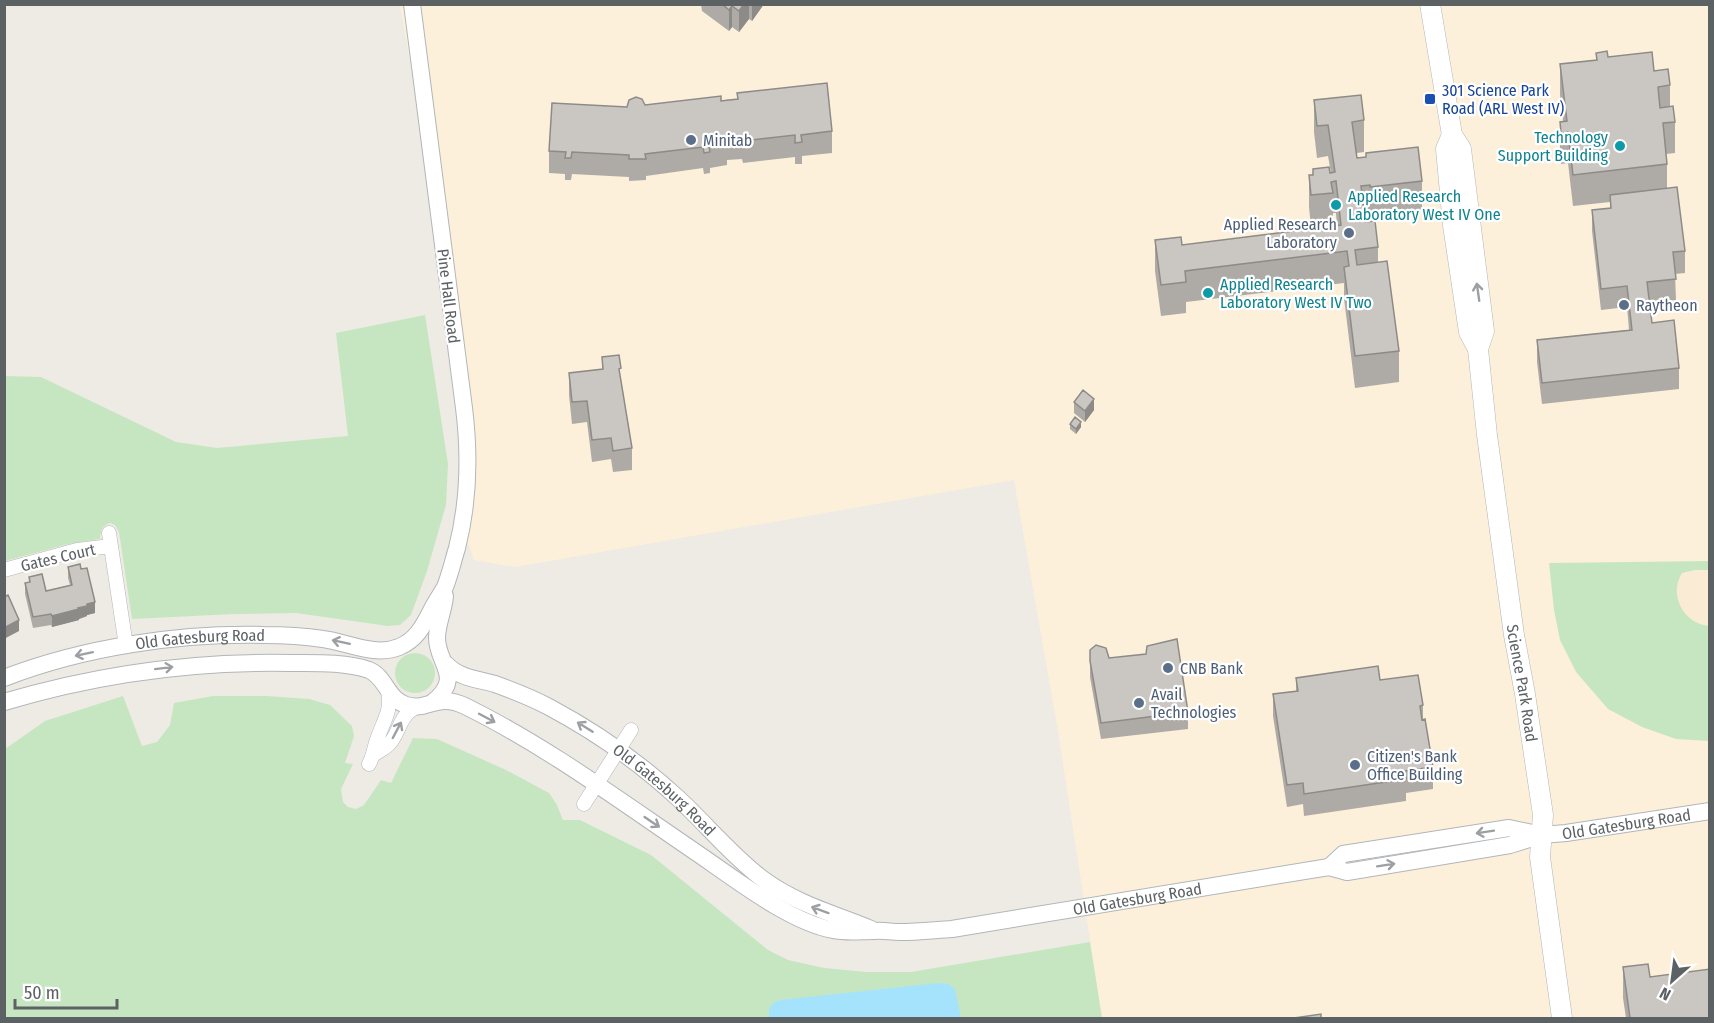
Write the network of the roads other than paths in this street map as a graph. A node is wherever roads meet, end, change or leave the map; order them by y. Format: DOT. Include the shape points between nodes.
graph roads {
  1 [pos="412,4"];
  2 [pos="1430,4"];
  3 [pos="4,570"];
  4 [pos="445,586"];
  5 [pos="126,646"];
  6 [pos="401,646"];
  7 [pos="444,660"];
  8 [pos="4,678"];
  9 [pos="387,688"];
  10 [pos="4,702"];
  11 [pos="426,704"];
  12 [pos="631,730"];
  13 [pos="619,750"];
  14 [pos="597,784"];
  15 [pos="584,804"];
  16 [pos="1710,811"];
  17 [pos="1542,835"];
  18 [pos="875,931"];
  19 [pos="1562,1018"];
  1 -- 4 [label="street, Pine Hall Road" via="468,441 465,511"];
  2 -- 17 [label="main road, Science Park Road" via="1452,135 1461,149 1484,331 1478,349 1487,435 1543,815"];
  3 -- 5 [label="street, Gates Court" via="110,539"];
  4 -- 6 [label="street, Pine Hall Road" via="418,635"];
  4 -- 7 [label="street, Pine Hall Road" via="437,634"];
  6 -- 5 [label="street, Old Gatesburg Road, one-way" via="380,651 321,638 260,635 210,636"];
  5 -- 8 [label="street, Old Gatesburg Road, one-way" via="53,661"];
  6 -- 7 [label="street, Old Gatesburg Road" via="425,643"];
  6 -- 9 [label="street, Pine Hall Road" via="385,664"];
  7 -- 11 [label="street, Pine Hall Road" via="448,671 446,685 439,697"];
  13 -- 7 [label="street, Old Gatesburg Road, one-way" via="541,702 462,676"];
  10 -- 9 [label="street, Old Gatesburg Road, one-way" via="57,687 152,669 230,663 340,665 372,672"];
  9 -- 11 [label="street, Old Gatesburg Road" via="401,703"];
  9 -- 11 [label="street, Pine Hall Road, one-way" via="389,711 372,759 389,744 403,717"];
  11 -- 14 [label="street, Old Gatesburg Road, one-way" via="446,700 464,705"];
  12 -- 13 [label="street"];
  13 -- 14 [label="street"];
  18 -- 13 [label="street, Old Gatesburg Road, one-way" via="792,898 766,881 678,798"];
  14 -- 15 [label="street"];
  14 -- 18 [label="street, Old Gatesburg Road, one-way" via="783,909 830,930"];
  16 -- 17 [label="street, Old Gatesburg Road"];
  17 -- 18 [label="street, Old Gatesburg Road" via="1510,845 1347,872 1329,867 952,929"];
  17 -- 19 [label="main road, Science Park Road" via="1540,857"];
}
